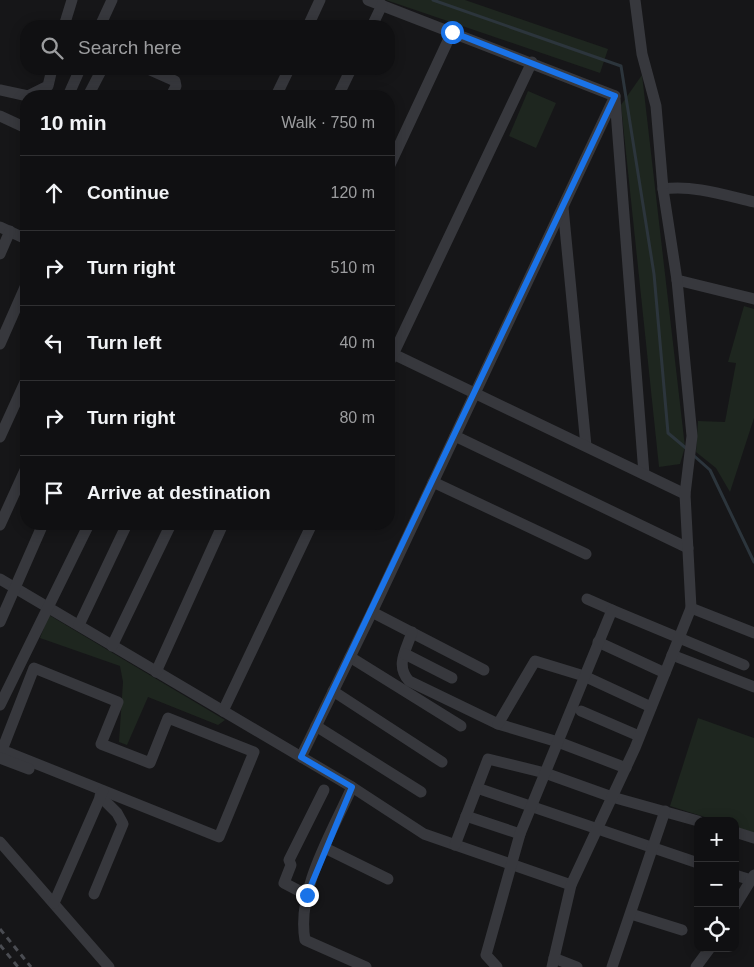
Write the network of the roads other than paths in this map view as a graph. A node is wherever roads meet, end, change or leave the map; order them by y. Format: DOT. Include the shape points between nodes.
graph roads {
  1 [pos="72,0"];
  2 [pos="112,0"];
  3 [pos="320,0"];
  4 [pos="368,0"];
  5 [pos="635,0"];
  6 [pos="382,5"];
  7 [pos="66,20"];
  8 [pos="103,20"];
  9 [pos="311,20"];
  10 [pos="375,20"];
  11 [pos="452,32"];
  12 [pos="532,62"];
  13 [pos="51,75"];
  14 [pos="78,75"];
  15 [pos="99,75"];
  16 [pos="162,75"];
  17 [pos="286,75"];
  18 [pos="349,75"];
  19 [pos="48,86"];
  20 [pos="0,90"];
  21 [pos="40,90"];
  22 [pos="56,90"];
  23 [pos="71,90"];
  24 [pos="91,90"];
  25 [pos="174,90"];
  26 [pos="279,90"];
  27 [pos="341,90"];
  28 [pos="20,94"];
  29 [pos="615,96"];
  30 [pos="0,116"];
  31 [pos="20,125"];
  32 [pos="395,153"];
  33 [pos="663,189"];
  34 [pos="754,202"];
  35 [pos="563,206"];
  36 [pos="5,229"];
  37 [pos="20,236"];
  38 [pos="0,254"];
  39 [pos="677,280"];
  40 [pos="20,299"];
  41 [pos="754,299"];
  42 [pos="0,344"];
  43 [pos="395,346"];
  44 [pos="395,358"];
  45 [pos="20,393"];
  46 [pos="475,393"];
  47 [pos="455,436"];
  48 [pos="0,437"];
  49 [pos="586,446"];
  50 [pos="644,474"];
  51 [pos="20,481"];
  52 [pos="433,482"];
  53 [pos="686,494"];
  54 [pos="0,525"];
  55 [pos="40,530"];
  56 [pos="86,530"];
  57 [pos="124,530"];
  58 [pos="168,530"];
  59 [pos="220,530"];
  60 [pos="309,530"];
  61 [pos="688,548"];
  62 [pos="586,554"];
  63 [pos="0,579"];
  64 [pos="15,588"];
  65 [pos="587,600"];
  66 [pos="48,608"];
  67 [pos="691,608"];
  68 [pos="612,610"];
  69 [pos="372,612"];
  70 [pos="0,622"];
  71 [pos="78,626"];
  72 [pos="412,632"];
  73 [pos="754,633"];
  74 [pos="680,637"];
  75 [pos="598,642"];
  76 [pos="112,646"];
  77 [pos="405,654"];
  78 [pos="672,655"];
  79 [pos="350,657"];
  80 [pos="744,665"];
  81 [pos="484,670"];
  82 [pos="156,672"];
  83 [pos="665,673"];
  84 [pos="584,676"];
  85 [pos="452,678"];
  86 [pos="754,687"];
  87 [pos="333,691"];
  88 [pos="0,705"];
  89 [pos="651,707"];
  90 [pos="223,711"];
  91 [pos="581,711"];
  92 [pos="498,724"];
  93 [pos="316,726"];
  94 [pos="461,726"];
  95 [pos="639,736"];
  96 [pos="558,742"];
  97 [pos="301,757"];
  98 [pos="0,758"];
  99 [pos="442,762"];
  100 [pos="626,768"];
  101 [pos="545,773"];
  102 [pos="352,787"];
  103 [pos="477,788"];
  104 [pos="324,790"];
  105 [pos="421,792"];
  106 [pos="101,793"];
  107 [pos="612,797"];
  108 [pos="531,806"];
  109 [pos="665,811"];
  110 [pos="466,816"];
  111 [pos="694,820"];
  112 [pos="168,823"];
  113 [pos="597,828"];
  114 [pos="739,833"];
  115 [pos="520,834"];
  116 [pos="754,838"];
  117 [pos="0,842"];
  118 [pos="455,845"];
  119 [pos="325,848"];
  120 [pos="652,848"];
  121 [pos="695,862"];
  122 [pos="512,865"];
  123 [pos="739,875"];
  124 [pos="753,877"];
  125 [pos="388,879"];
  126 [pos="571,885"];
  127 [pos="94,894"];
  128 [pos="307,895"];
  129 [pos="739,900"];
  130 [pos="54,903"];
  131 [pos="631,914"];
  132 [pos="682,930"];
  133 [pos="707,952"];
  134 [pos="553,962"];
  135 [pos="109,967"];
  136 [pos="366,967"];
  137 [pos="497,967"];
  138 [pos="577,967"];
  139 [pos="612,967"];
  140 [pos="696,967"];
  1 -- 7 [label="street"];
  2 -- 8 [label="street"];
  3 -- 9 [label="street"];
  4 -- 6 [label="street"];
  5 -- 33 [label="street" via="642,54 656,106"];
  6 -- 10 [label="street"];
  6 -- 11 [label="street"];
  11 -- 12 [label="street"];
  11 -- 32 [label="street"];
  12 -- 29 [label="street"];
  12 -- 43 [label="street"];
  13 -- 19 [label="street"];
  14 -- 23 [label="street"];
  15 -- 24 [label="street"];
  16 -- 25 [label="street" via="175,81"];
  17 -- 26 [label="street"];
  18 -- 27 [label="street"];
  19 -- 21 [label="street"];
  19 -- 22 [label="street"];
  20 -- 28 [label="street"];
  29 -- 35 [label="street"];
  29 -- 50 [label="street"];
  30 -- 31 [label="street"];
  33 -- 34 [label="street" via="694,189"];
  33 -- 39 [label="street"];
  35 -- 46 [label="street"];
  35 -- 49 [label="street"];
  36 -- 37 [label="street"];
  36 -- 38 [label="street"];
  39 -- 41 [label="street"];
  39 -- 53 [label="street" via="692,436"];
  40 -- 42 [label="street"];
  44 -- 46 [label="street"];
  45 -- 48 [label="street"];
  46 -- 47 [label="street"];
  46 -- 49 [label="street"];
  47 -- 52 [label="street"];
  47 -- 61 [label="street"];
  49 -- 50 [label="street"];
  50 -- 53 [label="street"];
  51 -- 54 [label="street"];
  52 -- 62 [label="street"];
  52 -- 69 [label="street"];
  53 -- 61 [label="street"];
  55 -- 64 [label="street"];
  56 -- 66 [label="street"];
  57 -- 71 [label="street"];
  58 -- 76 [label="street"];
  59 -- 82 [label="street"];
  60 -- 90 [label="street"];
  61 -- 67 [label="street"];
  63 -- 64 [label="street"];
  64 -- 66 [label="street"];
  64 -- 70 [label="street"];
  65 -- 68 [label="street"];
  66 -- 71 [label="street"];
  66 -- 88 [label="street"];
  67 -- 73 [label="street"];
  67 -- 74 [label="street"];
  68 -- 74 [label="street"];
  68 -- 75 [label="street"];
  69 -- 72 [label="street"];
  69 -- 79 [label="street"];
  71 -- 76 [label="street"];
  72 -- 77 [label="street"];
  72 -- 81 [label="street"];
  74 -- 78 [label="street"];
  74 -- 80 [label="street"];
  75 -- 83 [label="street"];
  75 -- 84 [label="street"];
  76 -- 82 [label="street"];
  77 -- 85 [label="street"];
  77 -- 92 [label="street" via="402,673 409,681"];
  78 -- 83 [label="street"];
  78 -- 86 [label="street"];
  79 -- 87 [label="street"];
  79 -- 94 [label="street"];
  82 -- 90 [label="street"];
  83 -- 89 [label="street"];
  84 -- 89 [label="street"];
  84 -- 92 [label="street" via="535,662"];
  84 -- 96 [label="street"];
  87 -- 93 [label="street"];
  87 -- 99 [label="street"];
  89 -- 95 [label="street"];
  90 -- 97 [label="street"];
  91 -- 95 [label="street"];
  92 -- 96 [label="street"];
  93 -- 97 [label="street"];
  93 -- 105 [label="street"];
  95 -- 100 [label="street"];
  96 -- 100 [label="street"];
  96 -- 101 [label="street"];
  97 -- 102 [label="street"];
  98 -- 106 [label="street"];
  100 -- 107 [label="street"];
  101 -- 103 [label="street" via="488,759"];
  101 -- 107 [label="street"];
  101 -- 108 [label="street"];
  102 -- 118 [label="street" via="424,834"];
  102 -- 119 [label="street"];
  103 -- 108 [label="street"];
  103 -- 110 [label="street"];
  104 -- 128 [label="street" via="289,860 292,865 284,883"];
  106 -- 106 [label="street" via="219,837 254,752 168,718 150,764 101,744 118,702 34,668 2,750"];
  106 -- 112 [label="street"];
  106 -- 127 [label="street" via="123,824"];
  106 -- 130 [label="street"];
  107 -- 109 [label="street"];
  107 -- 113 [label="street"];
  108 -- 113 [label="street"];
  108 -- 115 [label="street"];
  109 -- 111 [label="street"];
  109 -- 120 [label="street"];
  110 -- 115 [label="street"];
  110 -- 118 [label="street"];
  113 -- 120 [label="street"];
  113 -- 126 [label="street"];
  114 -- 116 [label="street"];
  115 -- 122 [label="street"];
  117 -- 130 [label="street"];
  118 -- 122 [label="street"];
  119 -- 125 [label="street"];
  119 -- 128 [label="street"];
  120 -- 121 [label="street"];
  120 -- 131 [label="street"];
  122 -- 126 [label="street"];
  122 -- 137 [label="street" via="486,955"];
  123 -- 124 [label="street"];
  124 -- 129 [label="street"];
  126 -- 134 [label="street"];
  128 -- 136 [label="street" via="302,922 305,940"];
  130 -- 135 [label="street"];
  131 -- 132 [label="street"];
  131 -- 139 [label="street"];
  133 -- 140 [label="street"];
  134 -- 138 [label="street"];
}
